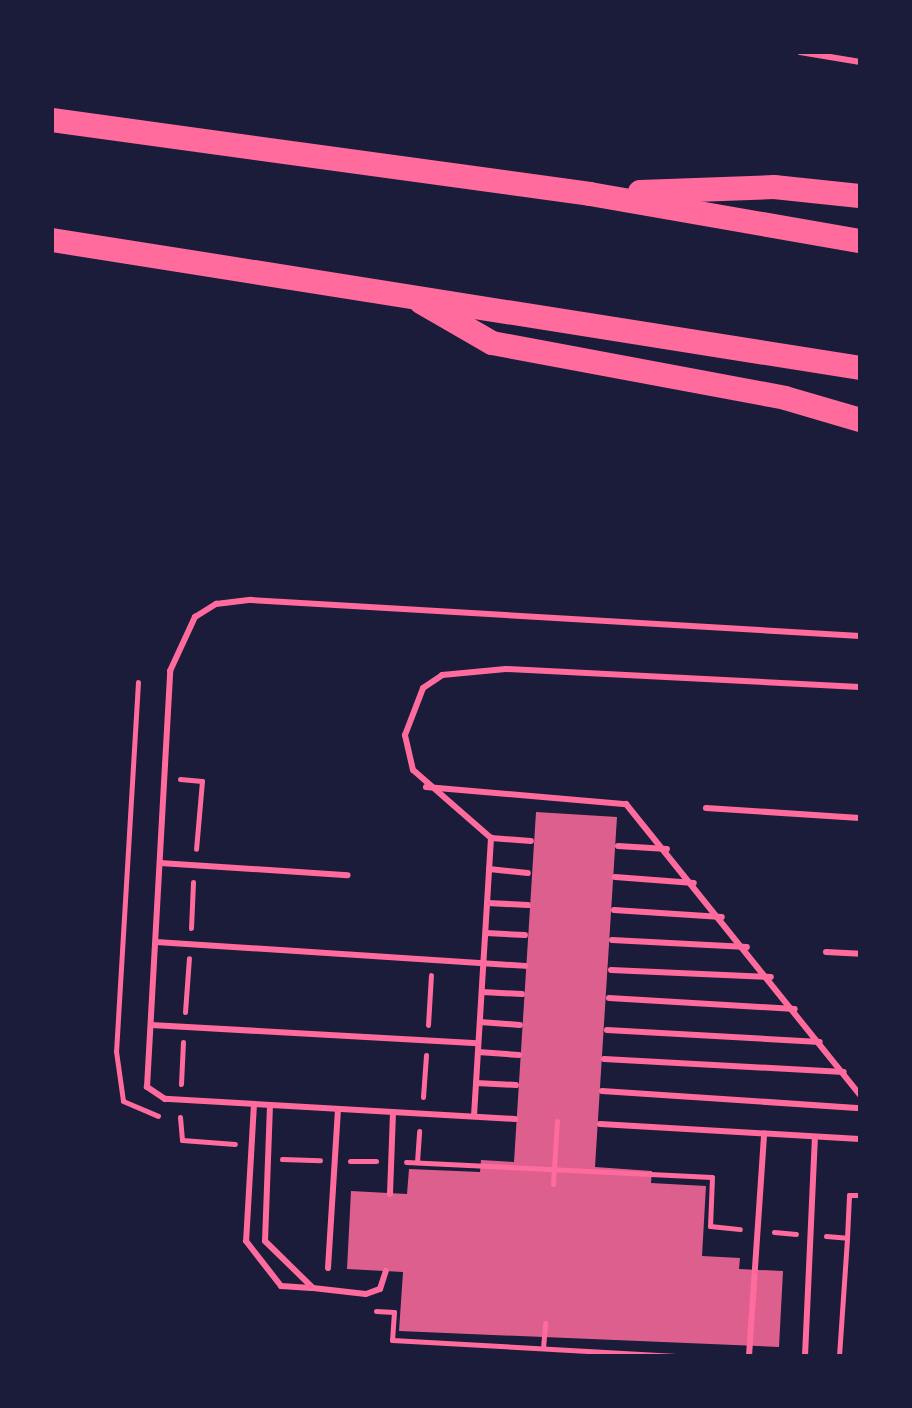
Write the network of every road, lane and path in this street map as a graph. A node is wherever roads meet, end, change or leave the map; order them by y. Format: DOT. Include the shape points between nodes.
graph roads {
  1 [pos="800,52"];
  2 [pos="860,62"];
  3 [pos="52,120"];
  4 [pos="590,194"];
  5 [pos="860,196"];
  6 [pos="52,240"];
  7 [pos="860,241"];
  8 [pos="405,293"];
  9 [pos="860,368"];
  10 [pos="860,420"];
  11 [pos="860,636"];
  12 [pos="860,687"];
  13 [pos="133,777"];
  14 [pos="164,778"];
  15 [pos="426,787"];
  16 [pos="706,808"];
  17 [pos="860,818"];
  18 [pos="491,838"];
  19 [pos="531,841"];
  20 [pos="618,846"];
  21 [pos="667,849"];
  22 [pos="160,863"];
  23 [pos="194,865"];
  24 [pos="489,869"];
  25 [pos="528,873"];
  26 [pos="348,875"];
  27 [pos="615,877"];
  28 [pos="694,883"];
  29 [pos="487,903"];
  30 [pos="528,905"];
  31 [pos="614,910"];
  32 [pos="722,917"];
  33 [pos="486,933"];
  34 [pos="525,935"];
  35 [pos="612,940"];
  36 [pos="156,942"];
  37 [pos="190,944"];
  38 [pos="747,947"];
  39 [pos="826,952"];
  40 [pos="860,954"];
  41 [pos="483,964"];
  42 [pos="525,966"];
  43 [pos="611,970"];
  44 [pos="771,977"];
  45 [pos="482,992"];
  46 [pos="522,994"];
  47 [pos="609,998"];
  48 [pos="795,1009"];
  49 [pos="480,1022"];
  50 [pos="151,1025"];
  51 [pos="520,1025"];
  52 [pos="184,1027"];
  53 [pos="607,1030"];
  54 [pos="820,1042"];
  55 [pos="478,1043"];
  56 [pos="478,1052"];
  57 [pos="519,1055"];
  58 [pos="604,1059"];
  59 [pos="844,1072"];
  60 [pos="476,1083"];
  61 [pos="516,1085"];
  62 [pos="602,1091"];
  63 [pos="860,1095"];
  64 [pos="180,1100"];
  65 [pos="254,1104"];
  66 [pos="270,1105"];
  67 [pos="860,1108"];
  68 [pos="338,1109"];
  69 [pos="393,1112"];
  70 [pos="474,1116"];
  71 [pos="178,1117"];
  72 [pos="515,1119"];
  73 [pos="557,1121"];
  74 [pos="600,1124"];
  75 [pos="764,1134"];
  76 [pos="815,1137"];
  77 [pos="860,1139"];
  78 [pos="555,1168"];
  79 [pos="553,1184"];
  80 [pos="390,1194"];
  81 [pos="860,1195"];
  82 [pos="757,1230"];
  83 [pos="811,1235"];
  84 [pos="847,1238"];
  85 [pos="328,1268"];
  86 [pos="386,1271"];
  87 [pos="313,1288"];
  88 [pos="351,1293"];
  89 [pos="545,1323"];
  90 [pos="543,1348"];
  91 [pos="681,1356"];
  92 [pos="749,1356"];
  93 [pos="805,1356"];
  94 [pos="839,1356"];
  1 -- 2 [label="lane"];
  3 -- 4 [label="highway"];
  4 -- 5 [label="highway" via="774,187"];
  4 -- 7 [label="highway"];
  6 -- 8 [label="highway"];
  8 -- 9 [label="highway"];
  8 -- 10 [label="highway" via="492,343 785,398"];
  11 -- 14 [label="lane" via="251,600 216,604 195,617 177,646"];
  12 -- 15 [label="lane" via="506,669 442,675 423,688 405,735 413,770"];
  13 -- 14 [label="path"];
  14 -- 22 [label="lane"];
  14 -- 23 [label="path" via="202,781"];
  15 -- 18 [label="lane"];
  15 -- 21 [label="lane" via="626,804"];
  16 -- 17 [label="lane"];
  18 -- 19 [label="lane"];
  18 -- 24 [label="lane"];
  20 -- 21 [label="lane"];
  21 -- 28 [label="lane"];
  22 -- 23 [label="lane"];
  22 -- 36 [label="lane"];
  23 -- 26 [label="lane"];
  23 -- 37 [label="path"];
  24 -- 25 [label="lane"];
  24 -- 29 [label="lane"];
  27 -- 28 [label="lane"];
  28 -- 32 [label="lane"];
  29 -- 30 [label="lane"];
  29 -- 33 [label="lane"];
  31 -- 32 [label="lane"];
  32 -- 38 [label="lane"];
  33 -- 34 [label="lane"];
  33 -- 41 [label="lane"];
  35 -- 38 [label="lane"];
  36 -- 37 [label="lane"];
  36 -- 50 [label="lane"];
  37 -- 41 [label="lane"];
  37 -- 52 [label="path"];
  38 -- 44 [label="lane"];
  39 -- 40 [label="lane"];
  41 -- 42 [label="lane"];
  41 -- 45 [label="lane"];
  43 -- 44 [label="lane"];
  44 -- 48 [label="lane"];
  45 -- 46 [label="lane"];
  45 -- 49 [label="lane"];
  47 -- 48 [label="lane"];
  48 -- 54 [label="lane"];
  49 -- 51 [label="lane"];
  49 -- 55 [label="lane"];
  50 -- 52 [label="lane"];
  50 -- 64 [label="lane" via="147,1087 165,1099"];
  52 -- 55 [label="lane"];
  52 -- 64 [label="path"];
  53 -- 54 [label="lane"];
  54 -- 59 [label="lane"];
  55 -- 56 [label="lane"];
  56 -- 57 [label="lane"];
  56 -- 60 [label="lane"];
  58 -- 59 [label="lane"];
  59 -- 63 [label="lane"];
  60 -- 61 [label="lane"];
  60 -- 70 [label="lane"];
  62 -- 67 [label="lane"];
  64 -- 65 [label="lane"];
  64 -- 71 [label="path"];
  65 -- 66 [label="lane"];
  65 -- 87 [label="lane" via="246,1241 281,1286"];
  66 -- 68 [label="lane"];
  66 -- 87 [label="lane" via="265,1241"];
  68 -- 69 [label="lane"];
  68 -- 85 [label="lane"];
  69 -- 70 [label="lane"];
  69 -- 80 [label="lane"];
  70 -- 72 [label="lane"];
  73 -- 78 [label="path"];
  74 -- 75 [label="lane"];
  75 -- 76 [label="lane"];
  75 -- 82 [label="lane"];
  76 -- 77 [label="lane"];
  76 -- 83 [label="lane"];
  78 -- 79 [label="path"];
  78 -- 82 [label="path" via="712,1177 710,1226"];
  81 -- 84 [label="path" via="849,1195"];
  82 -- 83 [label="path"];
  82 -- 92 [label="lane"];
  83 -- 84 [label="path"];
  83 -- 93 [label="lane"];
  84 -- 94 [label="path"];
  86 -- 88 [label="lane" via="380,1289"];
  87 -- 88 [label="lane"];
  88 -- 90 [label="path" via="350,1309 394,1312 392,1340"];
  89 -- 90 [label="path"];
  90 -- 91 [label="path"];
}
